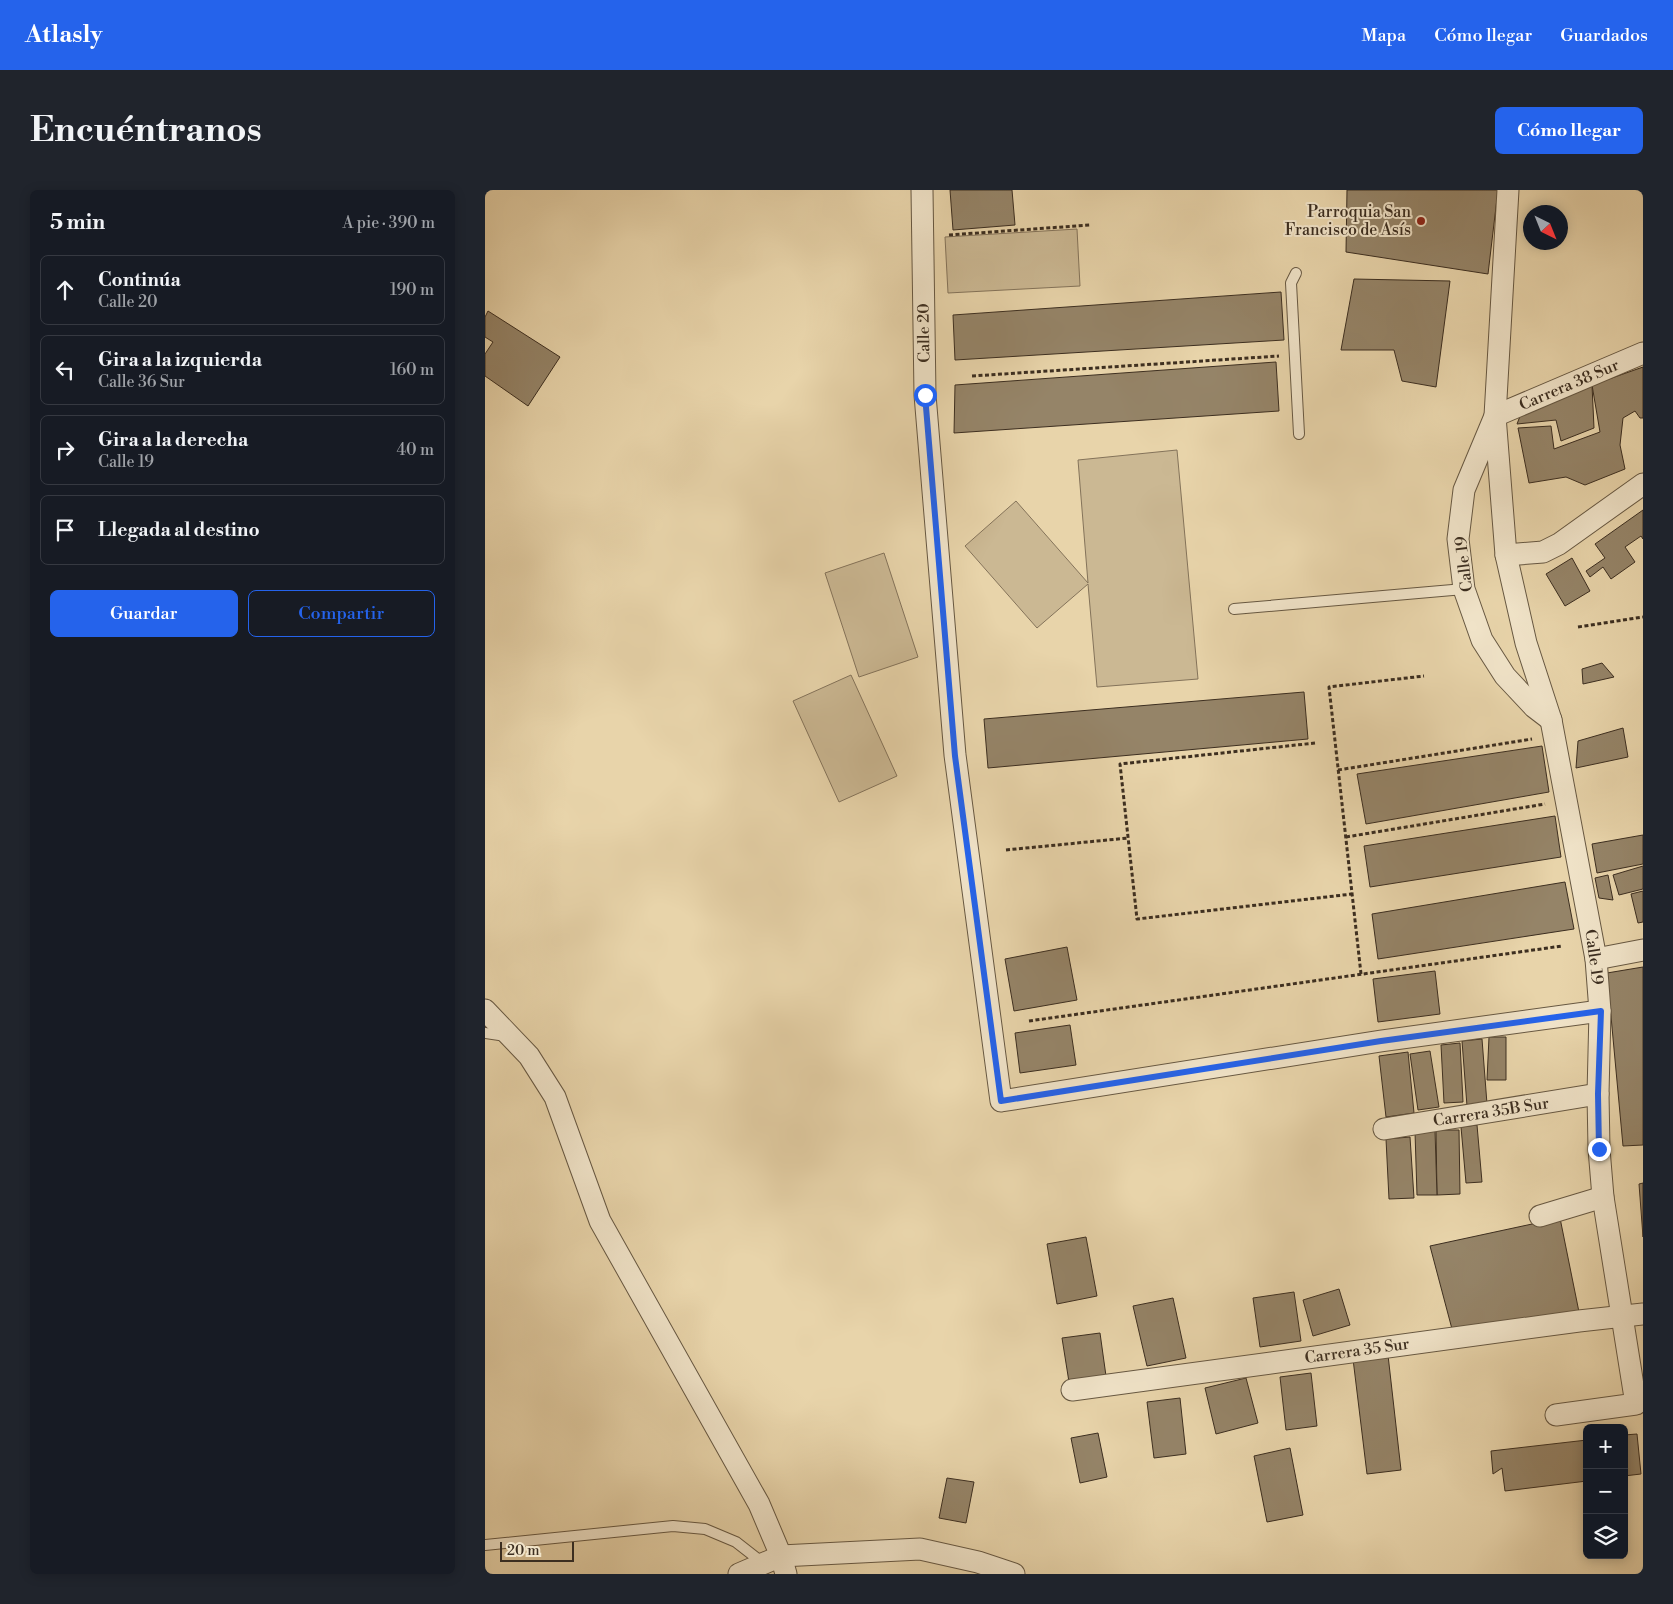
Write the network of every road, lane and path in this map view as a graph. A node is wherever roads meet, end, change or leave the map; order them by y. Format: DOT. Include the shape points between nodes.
graph roads {
  1 [pos="922,190"];
  2 [pos="1508,190"];
  3 [pos="1090,225"];
  4 [pos="949,235"];
  5 [pos="1297,273"];
  6 [pos="1643,353"];
  7 [pos="1295,355"];
  8 [pos="972,376"];
  9 [pos="1495,416"];
  10 [pos="1299,434"];
  11 [pos="1643,484"];
  12 [pos="1506,555"];
  13 [pos="1464,589"];
  14 [pos="1233,609"];
  15 [pos="1643,617"];
  16 [pos="1578,627"];
  17 [pos="1424,676"];
  18 [pos="1551,720"];
  19 [pos="1533,738"];
  20 [pos="1315,743"];
  21 [pos="1338,770"];
  22 [pos="1551,803"];
  23 [pos="1345,837"];
  24 [pos="1128,838"];
  25 [pos="1006,850"];
  26 [pos="1352,894"];
  27 [pos="1562,946"];
  28 [pos="1643,950"];
  29 [pos="1596,959"];
  30 [pos="1361,974"];
  31 [pos="485,1010"];
  32 [pos="1601,1011"];
  33 [pos="1029,1021"];
  34 [pos="485,1033"];
  35 [pos="510,1037"];
  36 [pos="1598,1094"];
  37 [pos="1384,1129"];
  38 [pos="1603,1197"];
  39 [pos="1540,1216"];
  40 [pos="1633,1315"];
  41 [pos="1072,1390"];
  42 [pos="1555,1415"];
  43 [pos="485,1545"];
  44 [pos="777,1565"];
  45 [pos="739,1574"];
  46 [pos="1014,1574"];
  1 -- 32 [label="street, Calle 20" via="925,395 955,756 1001,1101 1381,1041"];
  2 -- 9 [label="street, Calle 19"];
  3 -- 4 [label="path"];
  5 -- 7 [label="lane" via="1291,283"];
  6 -- 9 [label="street, Carrera 38 Sur"];
  7 -- 8 [label="path"];
  7 -- 10 [label="lane"];
  9 -- 12 [label="street, Calle 19"];
  9 -- 13 [label="street, Calle 19" via="1464,490 1458,540"];
  11 -- 12 [label="street" via="1559,544 1543,552"];
  12 -- 18 [label="street, Calle 19" via="1526,643"];
  13 -- 14 [label="lane"];
  13 -- 18 [label="street, Calle 19" via="1483,640 1505,676"];
  15 -- 16 [label="path"];
  17 -- 21 [label="path" via="1329,687"];
  18 -- 29 [label="street, Calle 19"];
  19 -- 21 [label="path"];
  20 -- 24 [label="path" via="1121,764"];
  21 -- 23 [label="path"];
  22 -- 23 [label="path"];
  23 -- 26 [label="path"];
  24 -- 25 [label="path"];
  24 -- 26 [label="path" via="1137,919"];
  26 -- 30 [label="path"];
  27 -- 30 [label="path"];
  28 -- 29 [label="street"];
  29 -- 32 [label="street, Calle 19"];
  30 -- 33 [label="path"];
  31 -- 35 [label="street"];
  32 -- 36 [label="street, Calle 19"];
  34 -- 35 [label="lane"];
  35 -- 44 [label="street" via="529,1056 555,1097 600,1221 759,1504"];
  36 -- 37 [label="street, Carrera 35B Sur"];
  36 -- 38 [label="street, Calle 19"];
  38 -- 39 [label="street"];
  38 -- 40 [label="street, Calle 19"];
  40 -- 41 [label="street, Carrera 35 Sur"];
  40 -- 42 [label="street, Calle 19" via="1636,1404"];
  43 -- 44 [label="lane" via="673,1526 705,1529"];
  44 -- 45 [label="street"];
  44 -- 46 [label="street" via="920,1549"];
}
